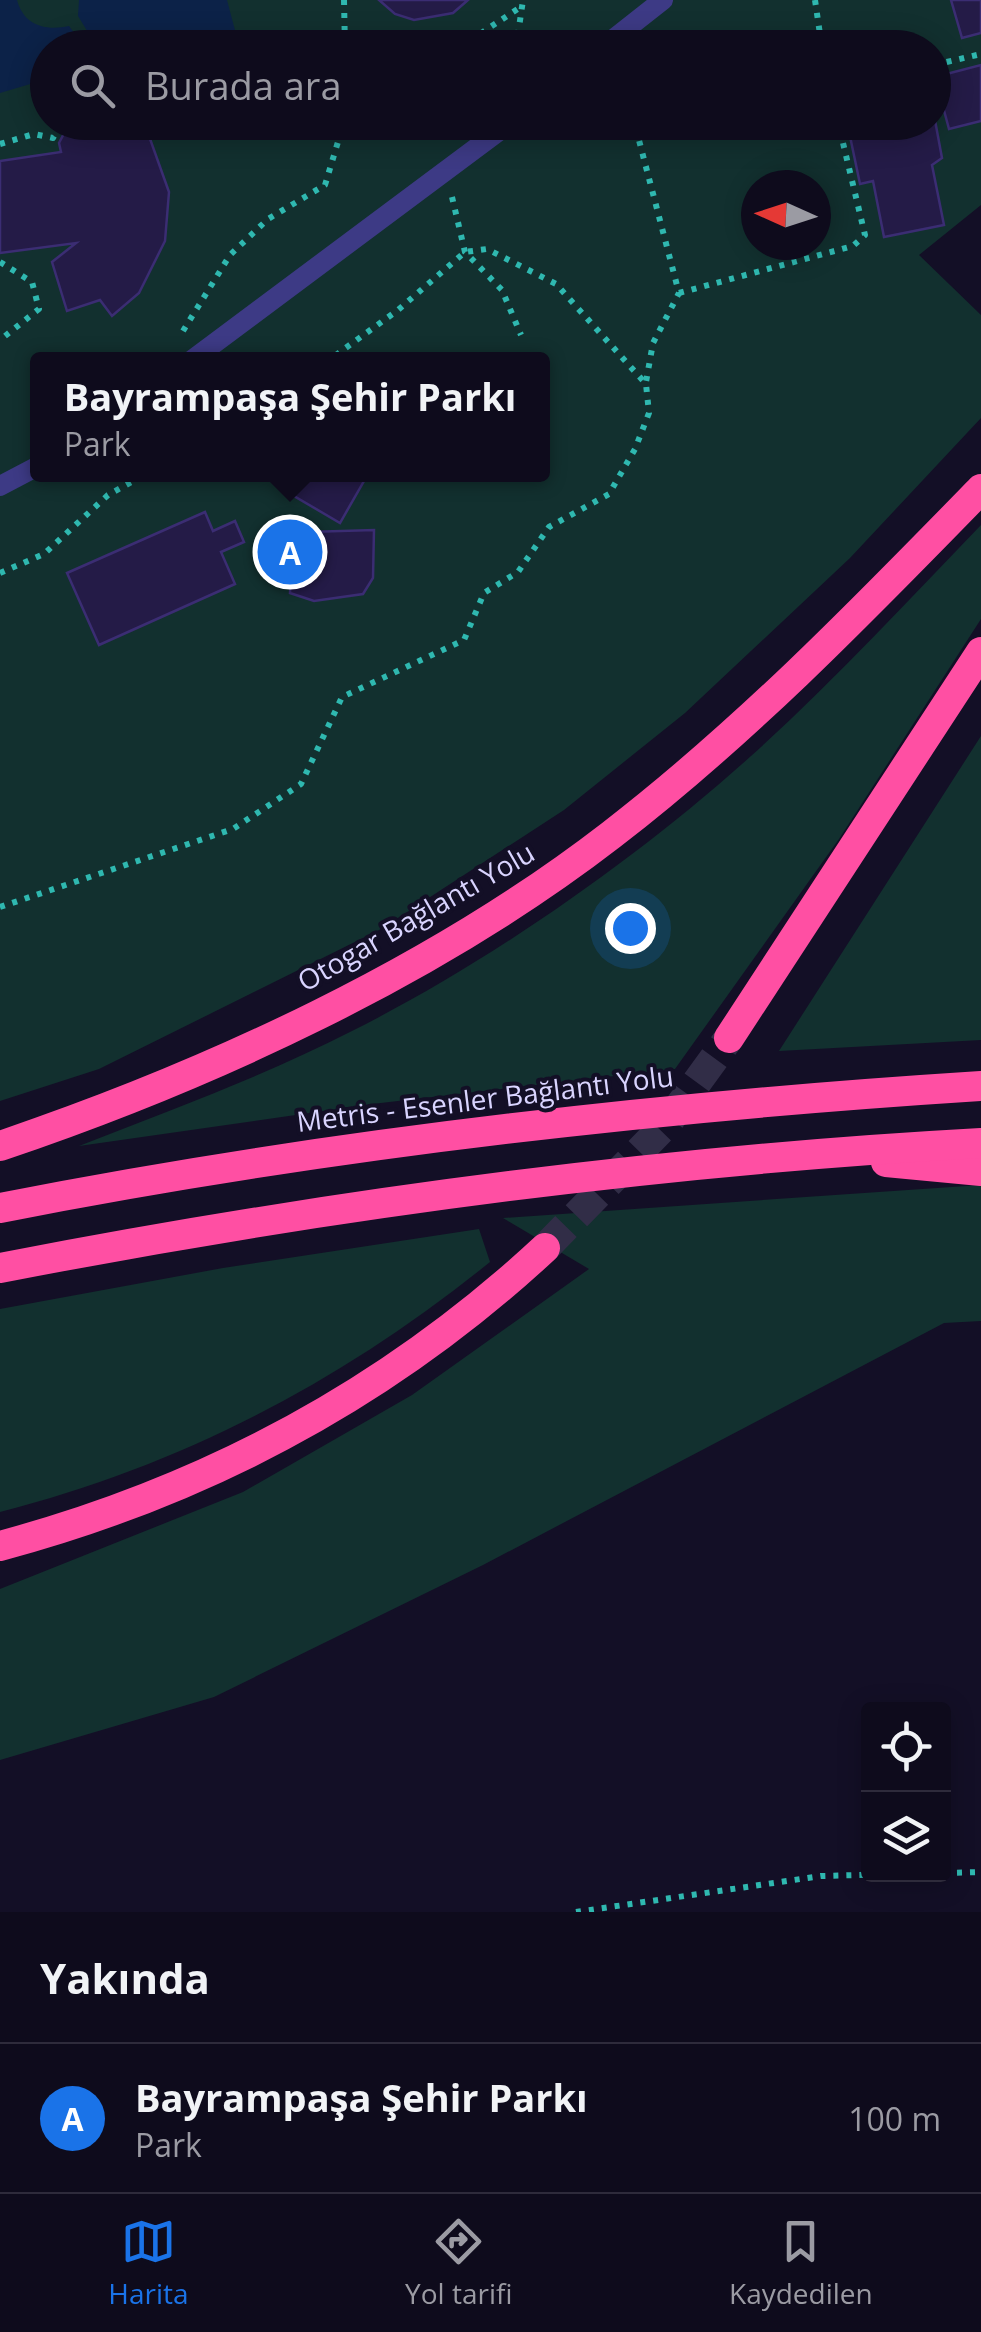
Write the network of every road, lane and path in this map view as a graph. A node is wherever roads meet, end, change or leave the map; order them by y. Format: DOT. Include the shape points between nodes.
graph roads {
  1 [pos="344,0"];
  2 [pos="662,0"];
  3 [pos="814,0"];
  4 [pos="522,3"];
  5 [pos="345,30"];
  6 [pos="485,30"];
  7 [pos="518,30"];
  8 [pos="624,30"];
  9 [pos="819,30"];
  10 [pos="981,54"];
  11 [pos="951,61"];
  12 [pos="30,135"];
  13 [pos="339,140"];
  14 [pos="488,140"];
  15 [pos="636,140"];
  16 [pos="842,140"];
  17 [pos="0,144"];
  18 [pos="446,174"];
  19 [pos="464,252"];
  20 [pos="0,262"];
  21 [pos="679,293"];
  22 [pos="521,335"];
  23 [pos="0,340"];
  24 [pos="184,352"];
  25 [pos="185,352"];
  26 [pos="340,352"];
  27 [pos="646,384"];
  28 [pos="30,470"];
  29 [pos="132,482"];
  30 [pos="0,486"];
  31 [pos="981,489"];
  32 [pos="0,573"];
  33 [pos="981,652"];
  34 [pos="0,907"];
  35 [pos="729,1038"];
  36 [pos="981,1086"];
  37 [pos="981,1143"];
  38 [pos="0,1146"];
  39 [pos="834,1152"];
  40 [pos="981,1171"];
  41 [pos="0,1208"];
  42 [pos="544,1248"];
  43 [pos="0,1268"];
  44 [pos="0,1546"];
  45 [pos="981,1872"];
  46 [pos="951,1873"];
  47 [pos="861,1875"];
  48 [pos="576,1912"];
  1 -- 5 [label="path"];
  2 -- 8 [label="lane"];
  3 -- 9 [label="path"];
  4 -- 6 [label="path"];
  4 -- 7 [label="path"];
  10 -- 11 [label="path"];
  12 -- 17 [label="path"];
  13 -- 24 [label="path" via="325,184 268,219 230,254"];
  14 -- 18 [label="lane"];
  15 -- 21 [label="path"];
  16 -- 21 [label="path" via="865,235 852,246"];
  18 -- 19 [label="path"];
  18 -- 25 [label="lane"];
  19 -- 22 [label="path" via="502,290"];
  19 -- 26 [label="path"];
  19 -- 27 [label="path" via="487,249 556,284"];
  20 -- 23 [label="path" via="32,282 39,310"];
  21 -- 27 [label="path" via="653,343"];
  27 -- 34 [label="path" via="649,414 609,494 549,527 518,572 484,594 464,640 342,697 301,784 233,829"];
  28 -- 30 [label="lane"];
  29 -- 32 [label="path" via="44,554"];
  31 -- 38 [label="highway, Otogar Bağlantı Yolu" via="794,680 610,836 487,920 254,1047"];
  33 -- 35 [label="highway"];
  36 -- 41 [label="highway, Metris - Esenler Bağlantı Yolu" via="562,1120 258,1161"];
  37 -- 39 [label="highway"];
  39 -- 40 [label="highway"];
  39 -- 43 [label="highway" via="673,1165 246,1222"];
  42 -- 44 [label="highway" via="484,1304 315,1420 141,1502"];
  45 -- 46 [label="path"];
  47 -- 48 [label="path"];
}
